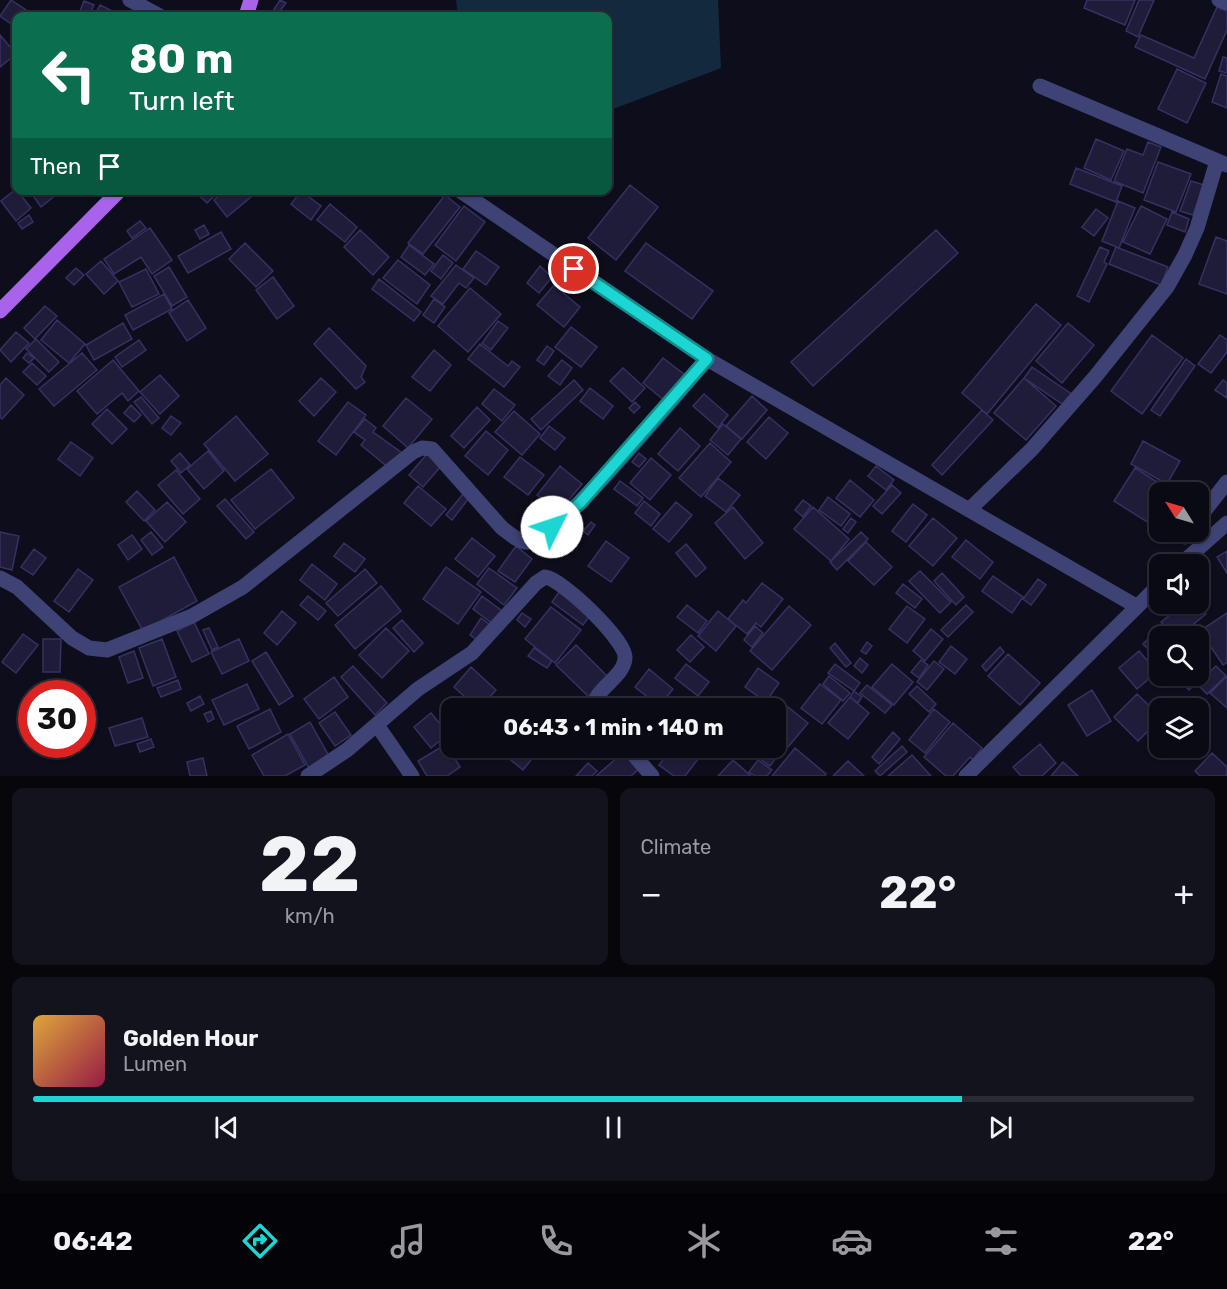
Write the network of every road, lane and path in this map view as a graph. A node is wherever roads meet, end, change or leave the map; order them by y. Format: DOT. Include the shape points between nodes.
graph roads {
  1 [pos="130,0"];
  2 [pos="1219,0"];
  3 [pos="1227,3"];
  4 [pos="152,12"];
  5 [pos="1040,86"];
  6 [pos="1222,163"];
  7 [pos="115,195"];
  8 [pos="466,195"];
  9 [pos="0,311"];
  10 [pos="707,359"];
  11 [pos="1227,482"];
  12 [pos="1209,505"];
  13 [pos="969,510"];
  14 [pos="1227,523"];
  15 [pos="1192,554"];
  16 [pos="0,578"];
  17 [pos="1149,594"];
  18 [pos="1136,606"];
  19 [pos="596,698"];
  20 [pos="377,725"];
  21 [pos="636,758"];
  22 [pos="308,776"];
  23 [pos="412,776"];
  24 [pos="652,776"];
  25 [pos="966,776"];
  1 -- 4 [label="street"];
  2 -- 3 [label="street"];
  5 -- 6 [label="street"];
  6 -- 13 [label="street" via="1197,228 1167,287 1032,449"];
  7 -- 9 [label="main road"];
  8 -- 10 [label="street"];
  10 -- 13 [label="street"];
  10 -- 16 [label="street" via="580,503 528,543 502,528 432,449 422,448 243,587 192,616 107,650 89,648 72,638 17,587"];
  11 -- 12 [label="street"];
  13 -- 18 [label="street"];
  14 -- 15 [label="street"];
  17 -- 18 [label="street"];
  18 -- 25 [label="street"];
  19 -- 20 [label="street" via="621,669 625,653 585,606 555,580 545,577 472,653 418,690"];
  20 -- 22 [label="street"];
  20 -- 23 [label="street"];
  21 -- 24 [label="street"];
}
